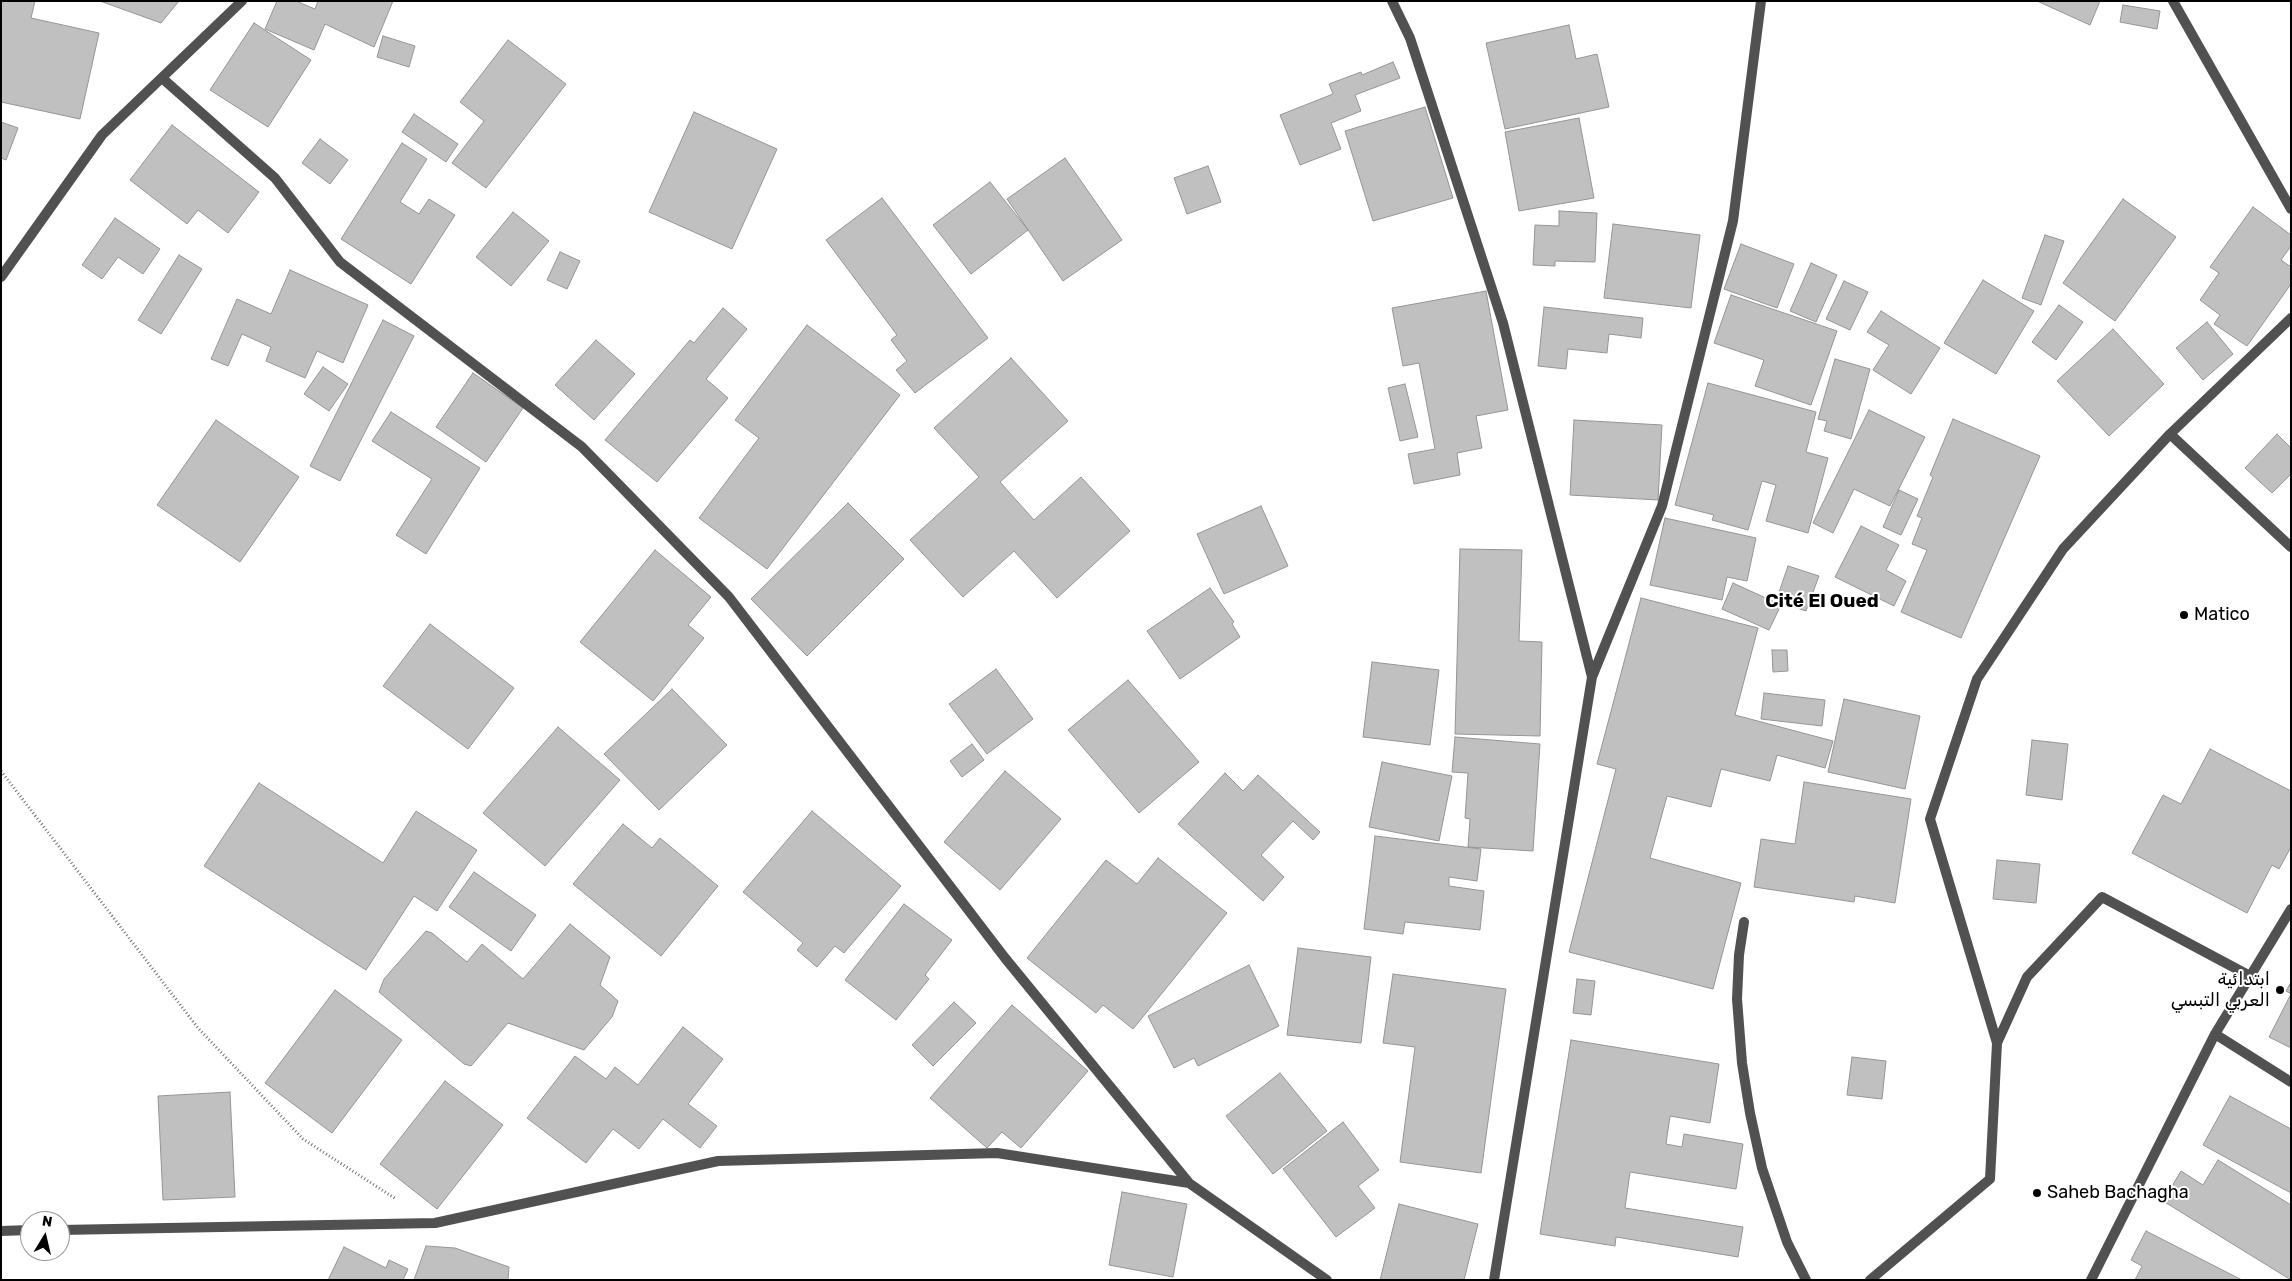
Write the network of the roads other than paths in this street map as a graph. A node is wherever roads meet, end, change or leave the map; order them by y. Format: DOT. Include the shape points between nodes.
graph roads {
  1 [pos="242,1"];
  2 [pos="1392,1"];
  3 [pos="1761,1"];
  4 [pos="2173,1"];
  5 [pos="162,78"];
  6 [pos="2291,209"];
  7 [pos="1,277"];
  8 [pos="2291,318"];
  9 [pos="2170,434"];
  10 [pos="2291,547"];
  11 [pos="1592,677"];
  12 [pos="2291,909"];
  13 [pos="1744,922"];
  14 [pos="2250,976"];
  15 [pos="2215,1034"];
  16 [pos="1997,1043"];
  17 [pos="2291,1082"];
  18 [pos="1189,1183"];
  19 [pos="20,1230"];
  20 [pos="70,1230"];
  21 [pos="1,1231"];
  22 [pos="1327,1280"];
  23 [pos="1494,1280"];
  24 [pos="1806,1280"];
  25 [pos="1870,1280"];
  26 [pos="2091,1280"];
  1 -- 5 [label="street"];
  2 -- 11 [label="street" via="1410,38 1503,323"];
  3 -- 11 [label="street" via="1733,221 1662,506"];
  4 -- 6 [label="street"];
  5 -- 7 [label="street" via="102,135"];
  5 -- 18 [label="street" via="275,178 340,262 582,447 730,597 1005,958"];
  8 -- 9 [label="street"];
  9 -- 10 [label="street"];
  9 -- 16 [label="street" via="2063,549 1977,679 1930,819"];
  11 -- 23 [label="street"];
  12 -- 14 [label="street"];
  13 -- 24 [label="street" via="1738,955 1737,999 1750,1113 1762,1168 1787,1242"];
  14 -- 15 [label="street"];
  14 -- 16 [label="street" via="2102,897 2027,977"];
  15 -- 17 [label="street"];
  15 -- 26 [label="street"];
  16 -- 25 [label="street" via="1990,1179"];
  18 -- 20 [label="street" via="998,1153 718,1161 435,1223"];
  18 -- 22 [label="street"];
  19 -- 21 [label="street"];
}
